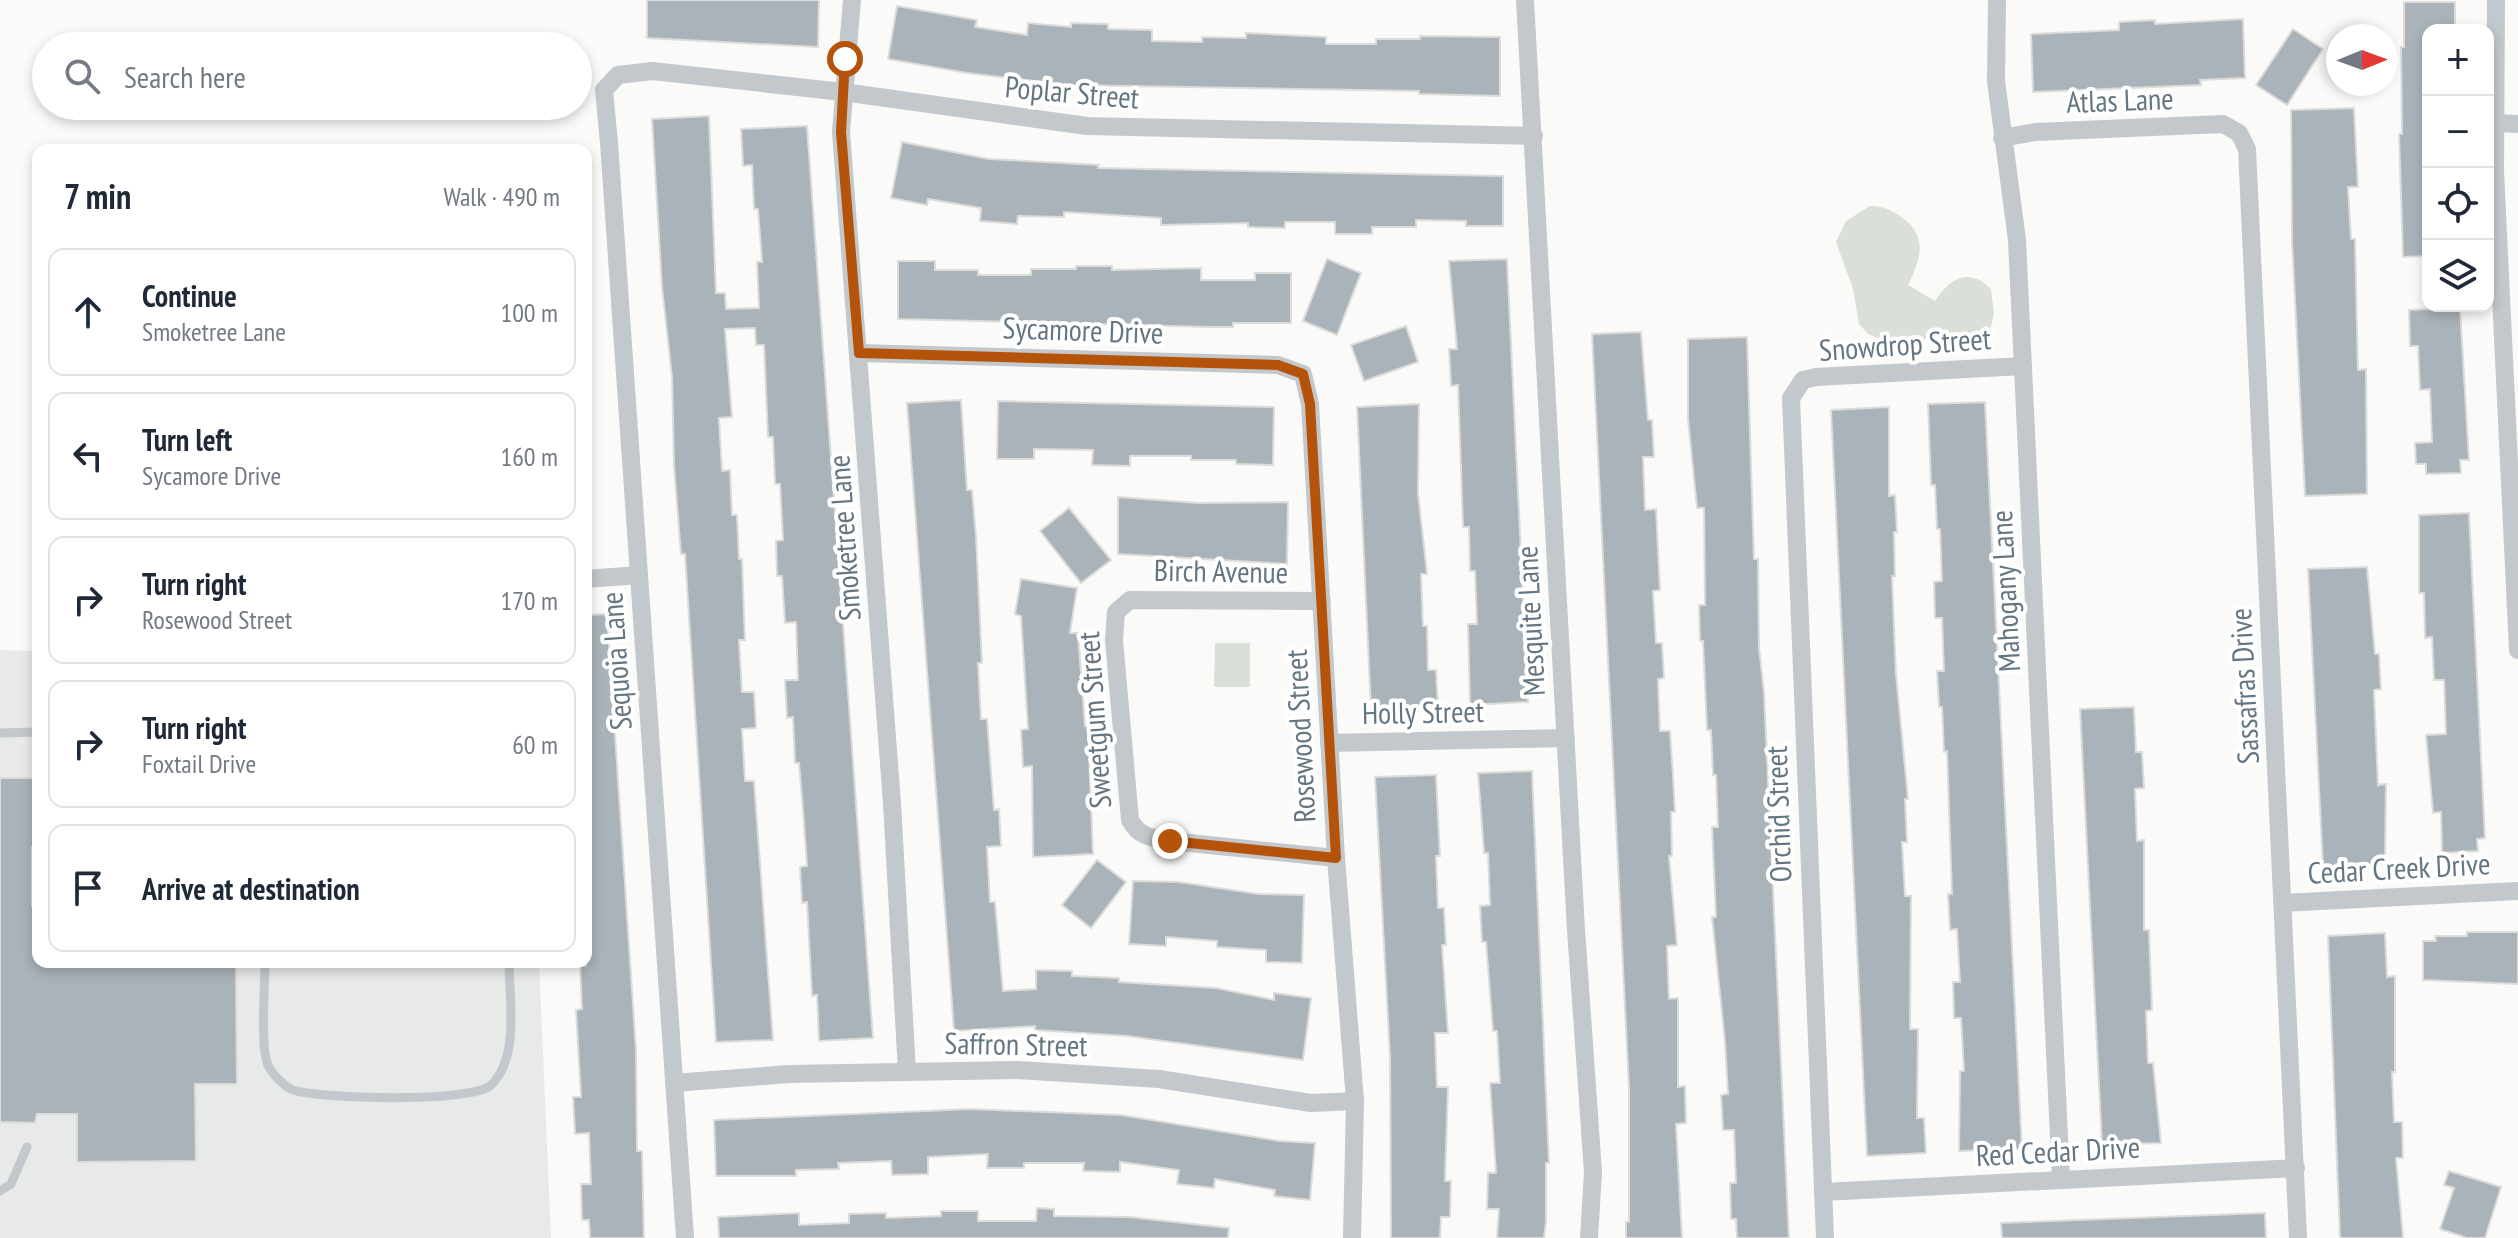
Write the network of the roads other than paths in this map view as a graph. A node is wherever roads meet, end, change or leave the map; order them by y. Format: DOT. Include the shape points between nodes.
graph roads {
  1 [pos="852,0"];
  2 [pos="1525,0"];
  3 [pos="1997,0"];
  4 [pos="2496,0"];
  5 [pos="610,81"];
  6 [pos="843,92"];
  7 [pos="2496,123"];
  8 [pos="2518,124"];
  9 [pos="2239,133"];
  10 [pos="1534,136"];
  11 [pos="2002,138"];
  12 [pos="859,353"];
  13 [pos="2023,366"];
  14 [pos="1303,374"];
  15 [pos="1795,388"];
  16 [pos="639,575"];
  17 [pos="592,579"];
  18 [pos="1322,601"];
  19 [pos="1122,605"];
  20 [pos="2518,650"];
  21 [pos="32,732"];
  22 [pos="0,733"];
  23 [pos="1566,738"];
  24 [pos="1329,743"];
  25 [pos="1336,858"];
  26 [pos="2518,891"];
  27 [pos="2283,903"];
  28 [pos="265,968"];
  29 [pos="509,968"];
  30 [pos="907,1072"];
  31 [pos="674,1083"];
  32 [pos="1355,1101"];
  33 [pos="27,1147"];
  34 [pos="2296,1168"];
  35 [pos="2061,1180"];
  36 [pos="0,1191"];
  37 [pos="1823,1192"];
  38 [pos="685,1238"];
  39 [pos="1352,1238"];
  40 [pos="1589,1238"];
  41 [pos="1825,1238"];
  42 [pos="2298,1238"];
  1 -- 6 [label="street, Smoketree Lane"];
  2 -- 10 [label="street, Mesquite Lane"];
  3 -- 11 [label="street, Mahogany Lane"];
  4 -- 7 [label="street"];
  5 -- 6 [label="street, Poplar Street" via="652,71"];
  5 -- 16 [label="street, Sequoia Lane" via="604,90 604,115"];
  6 -- 10 [label="street, Poplar Street" via="1087,126"];
  6 -- 12 [label="street, Smoketree Lane" via="841,132"];
  7 -- 8 [label="street"];
  7 -- 20 [label="street"];
  9 -- 11 [label="street, Atlas Lane" via="2223,124"];
  9 -- 27 [label="street, Sassafras Drive" via="2247,149"];
  10 -- 23 [label="street, Mesquite Lane"];
  11 -- 13 [label="street, Mahogany Lane" via="2017,240"];
  12 -- 14 [label="street, Sycamore Drive" via="1278,365"];
  12 -- 30 [label="street, Smoketree Lane"];
  13 -- 15 [label="street, Snowdrop Street" via="1816,377"];
  13 -- 35 [label="street, Mahogany Lane"];
  14 -- 18 [label="street, Rosewood Street" via="1310,404"];
  15 -- 37 [label="street, Orchid Street" via="1790,410"];
  16 -- 17 [label="street"];
  16 -- 31 [label="street, Sequoia Lane"];
  18 -- 19 [label="street, Birch Avenue" via="1130,600"];
  18 -- 24 [label="street, Rosewood Street"];
  19 -- 25 [label="street, Sweetgum Street" via="1116,612 1114,640 1130,820 1136,831 1170,841"];
  21 -- 22 [label="lane"];
  23 -- 24 [label="street, Holly Street"];
  23 -- 40 [label="street, Mesquite Lane" via="1593,1172"];
  24 -- 25 [label="street, Rosewood Street"];
  25 -- 32 [label="street, Rosewood Street"];
  26 -- 27 [label="street, Cedar Creek Drive"];
  27 -- 34 [label="street, Sassafras Drive"];
  28 -- 29 [label="lane" via="268,1065 289,1089 321,1096 396,1096 472,1095 490,1086 504,1067 510,1035"];
  30 -- 31 [label="street, Saffron Street"];
  30 -- 32 [label="street, Saffron Street" via="1087,1073 1311,1103"];
  31 -- 38 [label="street, Sequoia Lane"];
  32 -- 39 [label="street, Rosewood Street"];
  33 -- 36 [label="lane" via="11,1184"];
  34 -- 35 [label="street, Red Cedar Drive"];
  34 -- 42 [label="street, Sassafras Drive"];
  35 -- 37 [label="street, Red Cedar Drive"];
  37 -- 41 [label="street, Orchid Street"];
}
